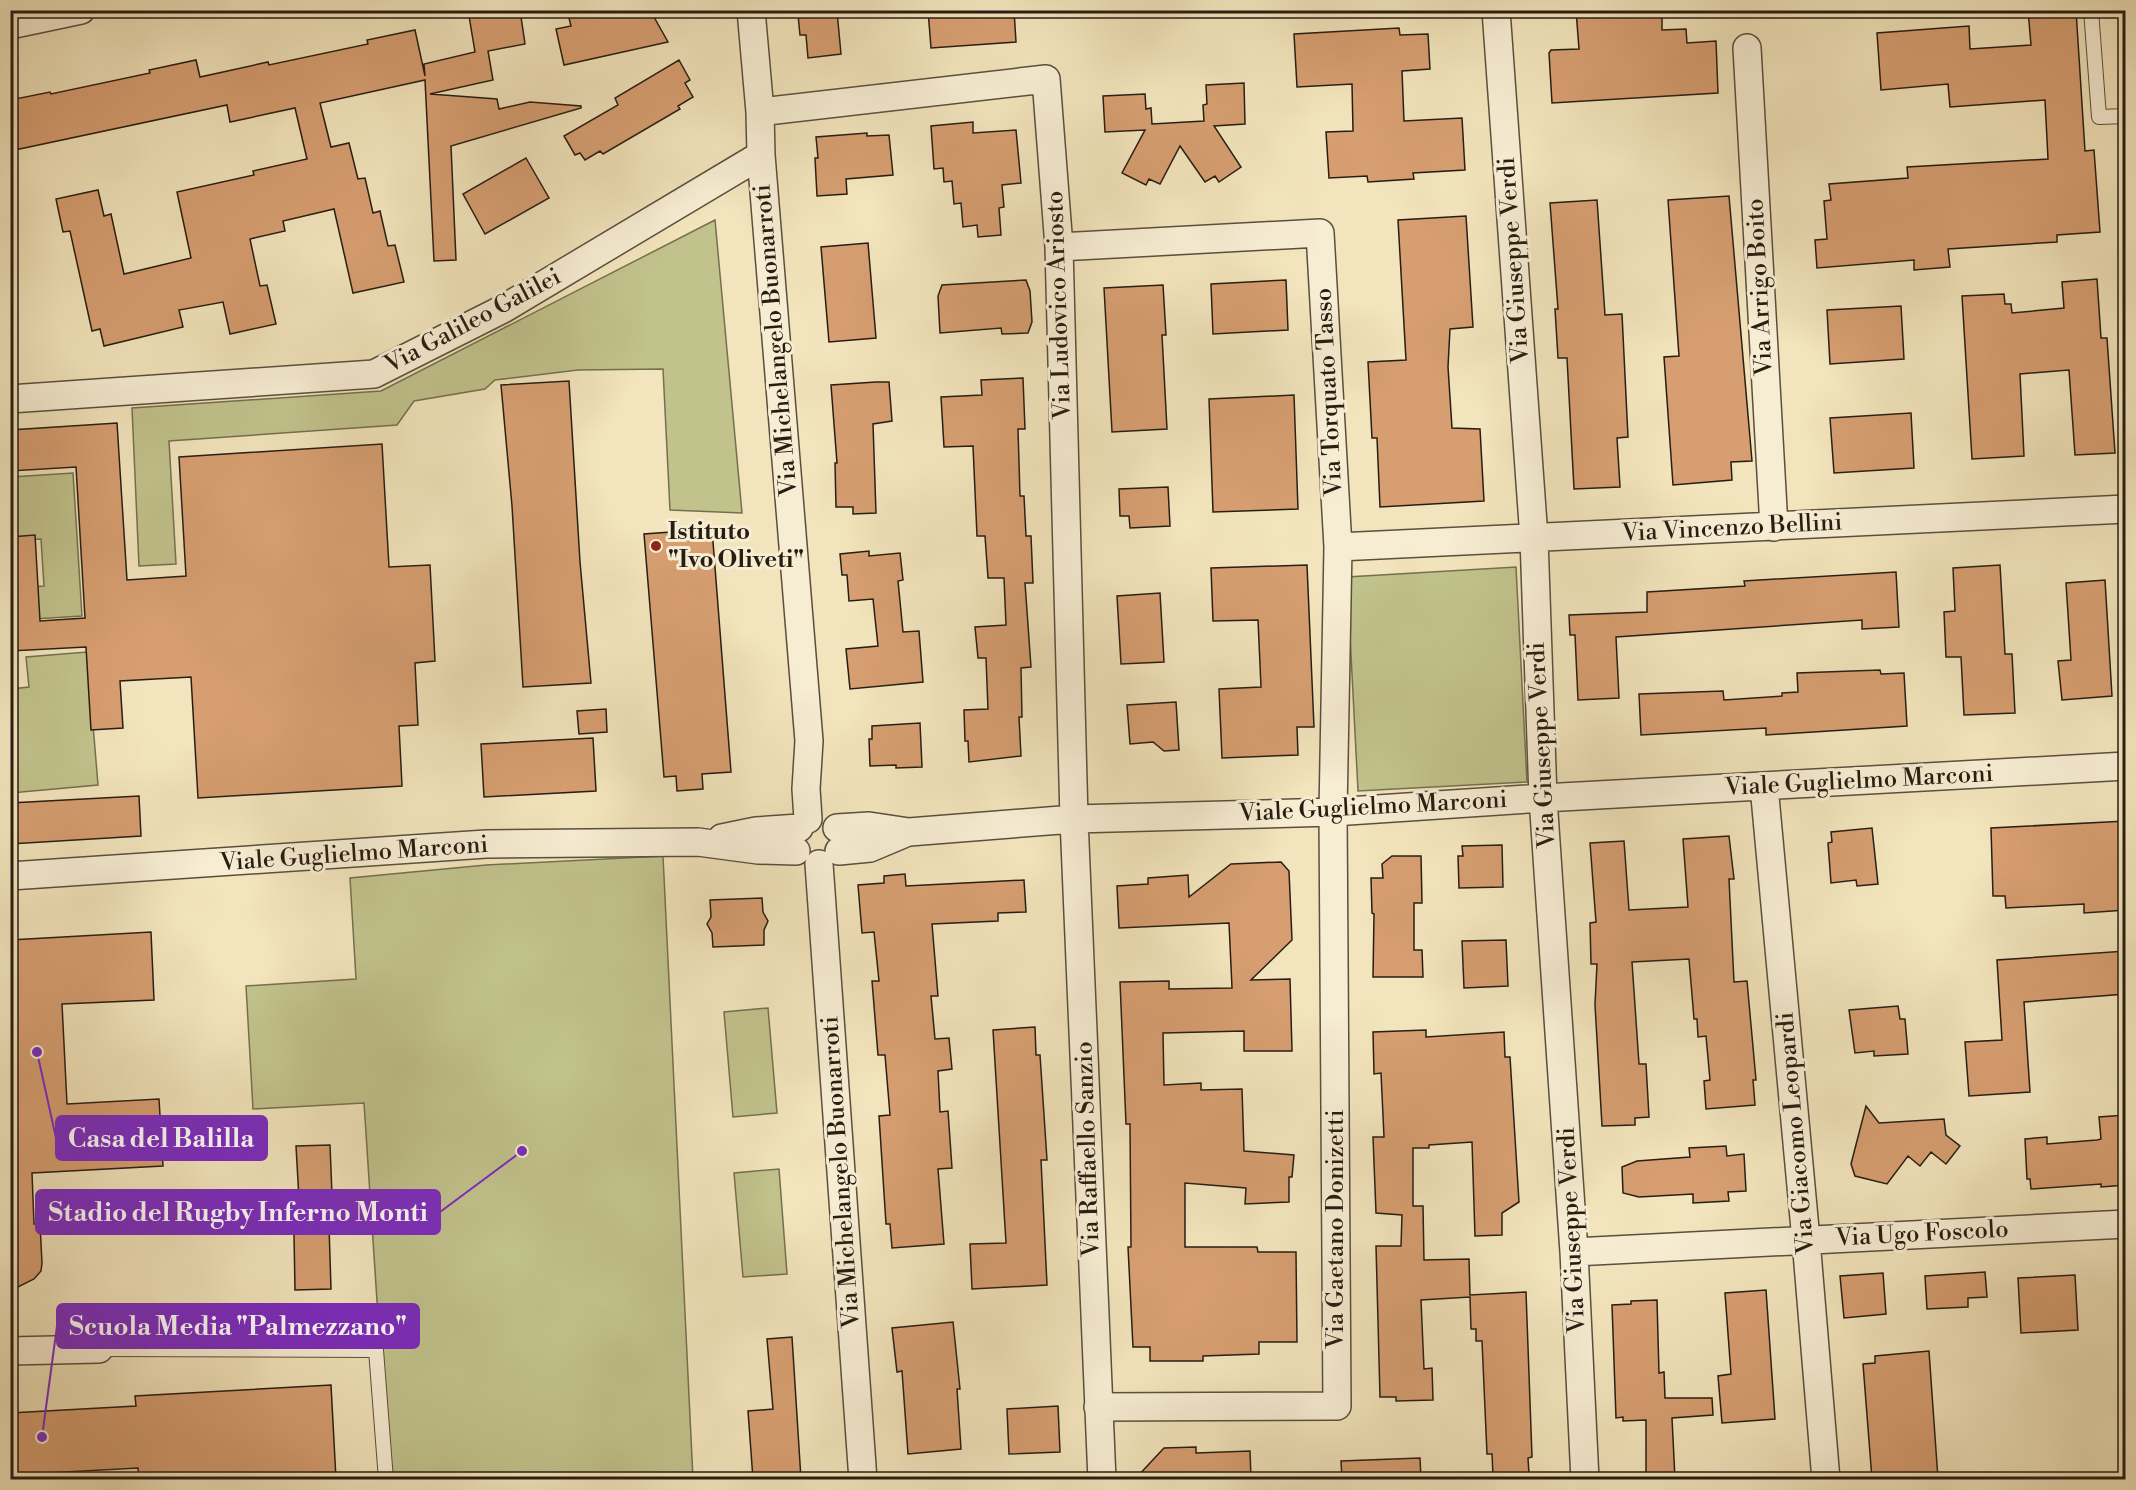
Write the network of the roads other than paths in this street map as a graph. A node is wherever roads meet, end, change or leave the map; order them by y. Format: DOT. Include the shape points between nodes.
graph roads {
  1 [pos="81,10"];
  2 [pos="751,10"];
  3 [pos="1496,10"];
  4 [pos="2091,10"];
  5 [pos="10,25"];
  6 [pos="1747,48"];
  7 [pos="760,112"];
  8 [pos="2126,116"];
  9 [pos="761,155"];
  10 [pos="1059,247"];
  11 [pos="10,399"];
  12 [pos="2126,509"];
  13 [pos="1774,526"];
  14 [pos="1534,538"];
  15 [pos="1338,548"];
  16 [pos="2126,766"];
  17 [pos="1764,786"];
  18 [pos="1543,798"];
  19 [pos="1333,812"];
  20 [pos="1074,819"];
  21 [pos="817,837"];
  22 [pos="10,876"];
  23 [pos="2126,1224"];
  24 [pos="1806,1240"];
  25 [pos="1574,1252"];
  26 [pos="99,1349"];
  27 [pos="10,1351"];
  28 [pos="1098,1407"];
  29 [pos="386,1479"];
  30 [pos="863,1479"];
  31 [pos="1102,1479"];
  32 [pos="1585,1479"];
  33 [pos="1826,1479"];
  1 -- 5 [label="street"];
  2 -- 7 [label="street, Via Michelangelo Buonarroti"];
  3 -- 14 [label="street, Via Giuseppe Verdi"];
  4 -- 8 [label="lane" via="2099,117"];
  6 -- 13 [label="street, Via Arrigo Boito"];
  7 -- 9 [label="street, Via Michelangelo Buonarroti"];
  7 -- 10 [label="street, Via Ludovico Ariosto" via="1046,79"];
  9 -- 11 [label="street, Via Galileo Galilei" via="503,309 374,374"];
  9 -- 21 [label="street, Via Michelangelo Buonarroti" via="808,741 806,789"];
  10 -- 15 [label="street, Via Torquato Tasso" via="1320,233"];
  10 -- 20 [label="street, Via Ludovico Ariosto"];
  12 -- 13 [label="street, Via Vincenzo Bellini"];
  13 -- 14 [label="street, Via Vincenzo Bellini"];
  14 -- 15 [label="street, Via Vincenzo Bellini"];
  14 -- 18 [label="street, Via Giuseppe Verdi"];
  15 -- 19 [label="street, Via Torquato Tasso"];
  16 -- 17 [label="street, Viale Guglielmo Marconi"];
  17 -- 18 [label="street, Viale Guglielmo Marconi"];
  17 -- 24 [label="street, Via Giacomo Leopardi"];
  18 -- 19 [label="street, Viale Guglielmo Marconi"];
  18 -- 25 [label="street, Via Giuseppe Verdi"];
  19 -- 20 [label="street, Viale Guglielmo Marconi"];
  19 -- 28 [label="street, Via Gaetano Donizetti" via="1337,1407"];
  20 -- 21 [label="street, Viale Guglielmo Marconi" via="909,832 869,826"];
  20 -- 28 [label="street, Via Raffaello Sanzio"];
  21 -- 22 [label="street, Viale Guglielmo Marconi" via="756,831 698,842 486,844"];
  21 -- 30 [label="street, Via Michelangelo Buonarroti"];
  23 -- 24 [label="street, Via Ugo Foscolo"];
  24 -- 25 [label="street, Via Ugo Foscolo"];
  24 -- 33 [label="street, Via Giacomo Leopardi"];
  25 -- 32 [label="street, Via Giuseppe Verdi"];
  26 -- 27 [label="street"];
  26 -- 29 [label="lane" via="376,1350"];
  28 -- 31 [label="street, Via Raffaello Sanzio"];
}
